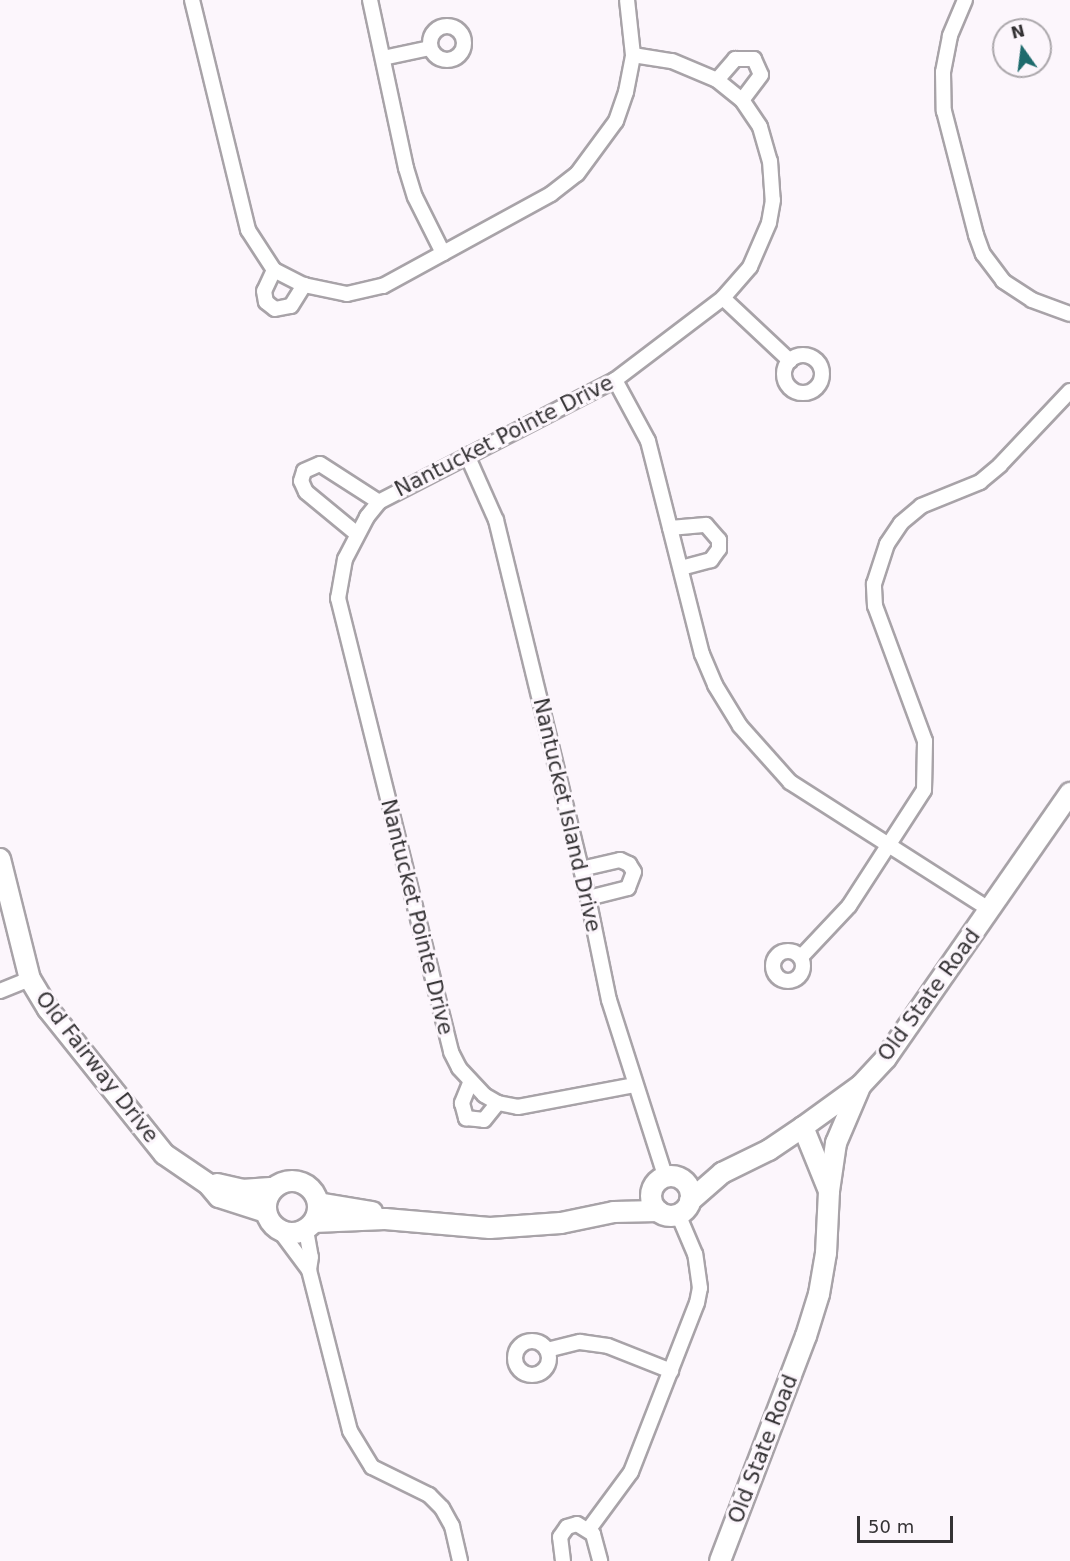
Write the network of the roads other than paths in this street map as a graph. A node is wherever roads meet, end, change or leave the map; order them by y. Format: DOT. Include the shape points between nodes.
graph roads {
  1 [pos="192,0"];
  2 [pos="370,0"];
  3 [pos="627,0"];
  4 [pos="965,0"];
  5 [pos="430,48"];
  6 [pos="633,56"];
  7 [pos="383,58"];
  8 [pos="717,80"];
  9 [pos="742,100"];
  10 [pos="443,253"];
  11 [pos="274,270"];
  12 [pos="304,285"];
  13 [pos="723,298"];
  14 [pos="1070,314"];
  15 [pos="790,361"];
  16 [pos="615,380"];
  17 [pos="1070,391"];
  18 [pos="467,454"];
  19 [pos="379,502"];
  20 [pos="670,528"];
  21 [pos="357,534"];
  22 [pos="681,568"];
  23 [pos="1070,794"];
  24 [pos="889,848"];
  25 [pos="0,859"];
  26 [pos="581,869"];
  27 [pos="588,898"];
  28 [pos="990,910"];
  29 [pos="801,957"];
  30 [pos="30,979"];
  31 [pos="0,991"];
  32 [pos="470,1083"];
  33 [pos="634,1085"];
  34 [pos="861,1085"];
  35 [pos="498,1103"];
  36 [pos="803,1127"];
  37 [pos="722,1173"];
  38 [pos="666,1182"];
  39 [pos="208,1184"];
  40 [pos="274,1188"];
  41 [pos="829,1191"];
  42 [pos="318,1203"];
  43 [pos="684,1207"];
  44 [pos="658,1211"];
  45 [pos="266,1212"];
  46 [pos="614,1212"];
  47 [pos="385,1219"];
  48 [pos="310,1226"];
  49 [pos="280,1231"];
  50 [pos="309,1270"];
  51 [pos="547,1350"];
  52 [pos="671,1371"];
  53 [pos="589,1529"];
  54 [pos="460,1561"];
  55 [pos="563,1561"];
  56 [pos="600,1561"];
  57 [pos="720,1561"];
  1 -- 11 [label="street" via="241,215"];
  2 -- 7 [label="street"];
  3 -- 6 [label="street"];
  4 -- 14 [label="street" via="950,36 943,72 944,111 976,235 1003,281 1032,300"];
  5 -- 7 [label="street"];
  6 -- 8 [label="street, Nantucket Pointe Drive" via="672,60"];
  6 -- 10 [label="street" via="616,121 577,174 551,194"];
  7 -- 10 [label="street" via="409,177"];
  8 -- 9 [label="street, Nantucket Pointe Drive"];
  8 -- 9 [label="street" via="735,59 754,58 762,75"];
  9 -- 13 [label="street, Nantucket Pointe Drive" via="766,143 773,200 770,223 750,267"];
  10 -- 12 [label="street" via="383,286 365,291 327,292"];
  11 -- 12 [label="street"];
  11 -- 12 [label="street" via="264,291 266,302 275,309 291,306"];
  13 -- 15 [label="street"];
  13 -- 16 [label="street, Nantucket Pointe Drive"];
  16 -- 18 [label="street, Nantucket Pointe Drive"];
  16 -- 20 [label="street" via="648,441"];
  17 -- 24 [label="street" via="980,482 938,497 901,523 879,564 875,606 925,741 927,758 924,790"];
  18 -- 19 [label="street, Nantucket Pointe Drive"];
  18 -- 26 [label="street, Nantucket Island Drive" via="496,520"];
  19 -- 21 [label="street, Nantucket Pointe Drive"];
  19 -- 21 [label="street" via="320,464 304,471 301,482 306,492"];
  20 -- 22 [label="street"];
  20 -- 22 [label="street" via="706,525 719,540 719,549 711,560"];
  21 -- 32 [label="street, Nantucket Pointe Drive" via="341,572 338,598 451,1052"];
  22 -- 24 [label="street" via="702,654 740,726 790,782"];
  23 -- 28 [label="street, Old State Road"];
  24 -- 28 [label="street"];
  24 -- 29 [label="street" via="829,931"];
  25 -- 30 [label="street, Old Fairway Drive"];
  26 -- 27 [label="street, Nantucket Island Drive"];
  26 -- 27 [label="street" via="620,860 634,872 628,888"];
  27 -- 33 [label="street, Nantucket Island Drive" via="609,1000"];
  28 -- 34 [label="street, Old State Road" via="914,1023"];
  30 -- 31 [label="street"];
  30 -- 39 [label="street, Old Fairway Drive" via="48,1009 164,1154"];
  32 -- 35 [label="street, Nantucket Pointe Drive"];
  32 -- 35 [label="street" via="462,1103 466,1118 484,1120"];
  33 -- 35 [label="street, Nantucket Pointe Drive" via="541,1105 518,1107"];
  33 -- 38 [label="street, Nantucket Island Drive"];
  34 -- 36 [label="street, Old State Road"];
  34 -- 41 [label="street" via="836,1143"];
  36 -- 37 [label="street" via="769,1150"];
  36 -- 41 [label="street, Old State Road"];
  37 -- 38 [label="street"];
  37 -- 43 [label="street"];
  38 -- 43 [label="street" via="689,1189"];
  38 -- 44 [label="street"];
  38 -- 46 [label="street"];
  39 -- 40 [label="street, Old Fairway Drive" via="242,1190"];
  39 -- 45 [label="street, Old Fairway Drive" via="219,1197"];
  40 -- 42 [label="street" via="291,1181 301,1182 315,1194"];
  40 -- 45 [label="street" via="268,1195"];
  41 -- 57 [label="street, Old State Road" via="826,1253 806,1336"];
  42 -- 47 [label="street" via="366,1209"];
  42 -- 48 [label="street"];
  43 -- 44 [label="street" via="665,1215"];
  43 -- 52 [label="street" via="700,1288"];
  44 -- 46 [label="street"];
  45 -- 49 [label="street"];
  46 -- 47 [label="street" via="561,1222 490,1228"];
  47 -- 48 [label="street"];
  48 -- 49 [label="street" via="296,1233"];
  48 -- 50 [label="street"];
  49 -- 50 [label="street"];
  50 -- 54 [label="street" via="350,1431 372,1467 429,1495 442,1508 452,1526"];
  51 -- 52 [label="street" via="580,1342 608,1346"];
  52 -- 53 [label="street" via="631,1472"];
  53 -- 55 [label="street" via="577,1524 563,1531 559,1543"];
  53 -- 56 [label="street"];
}
